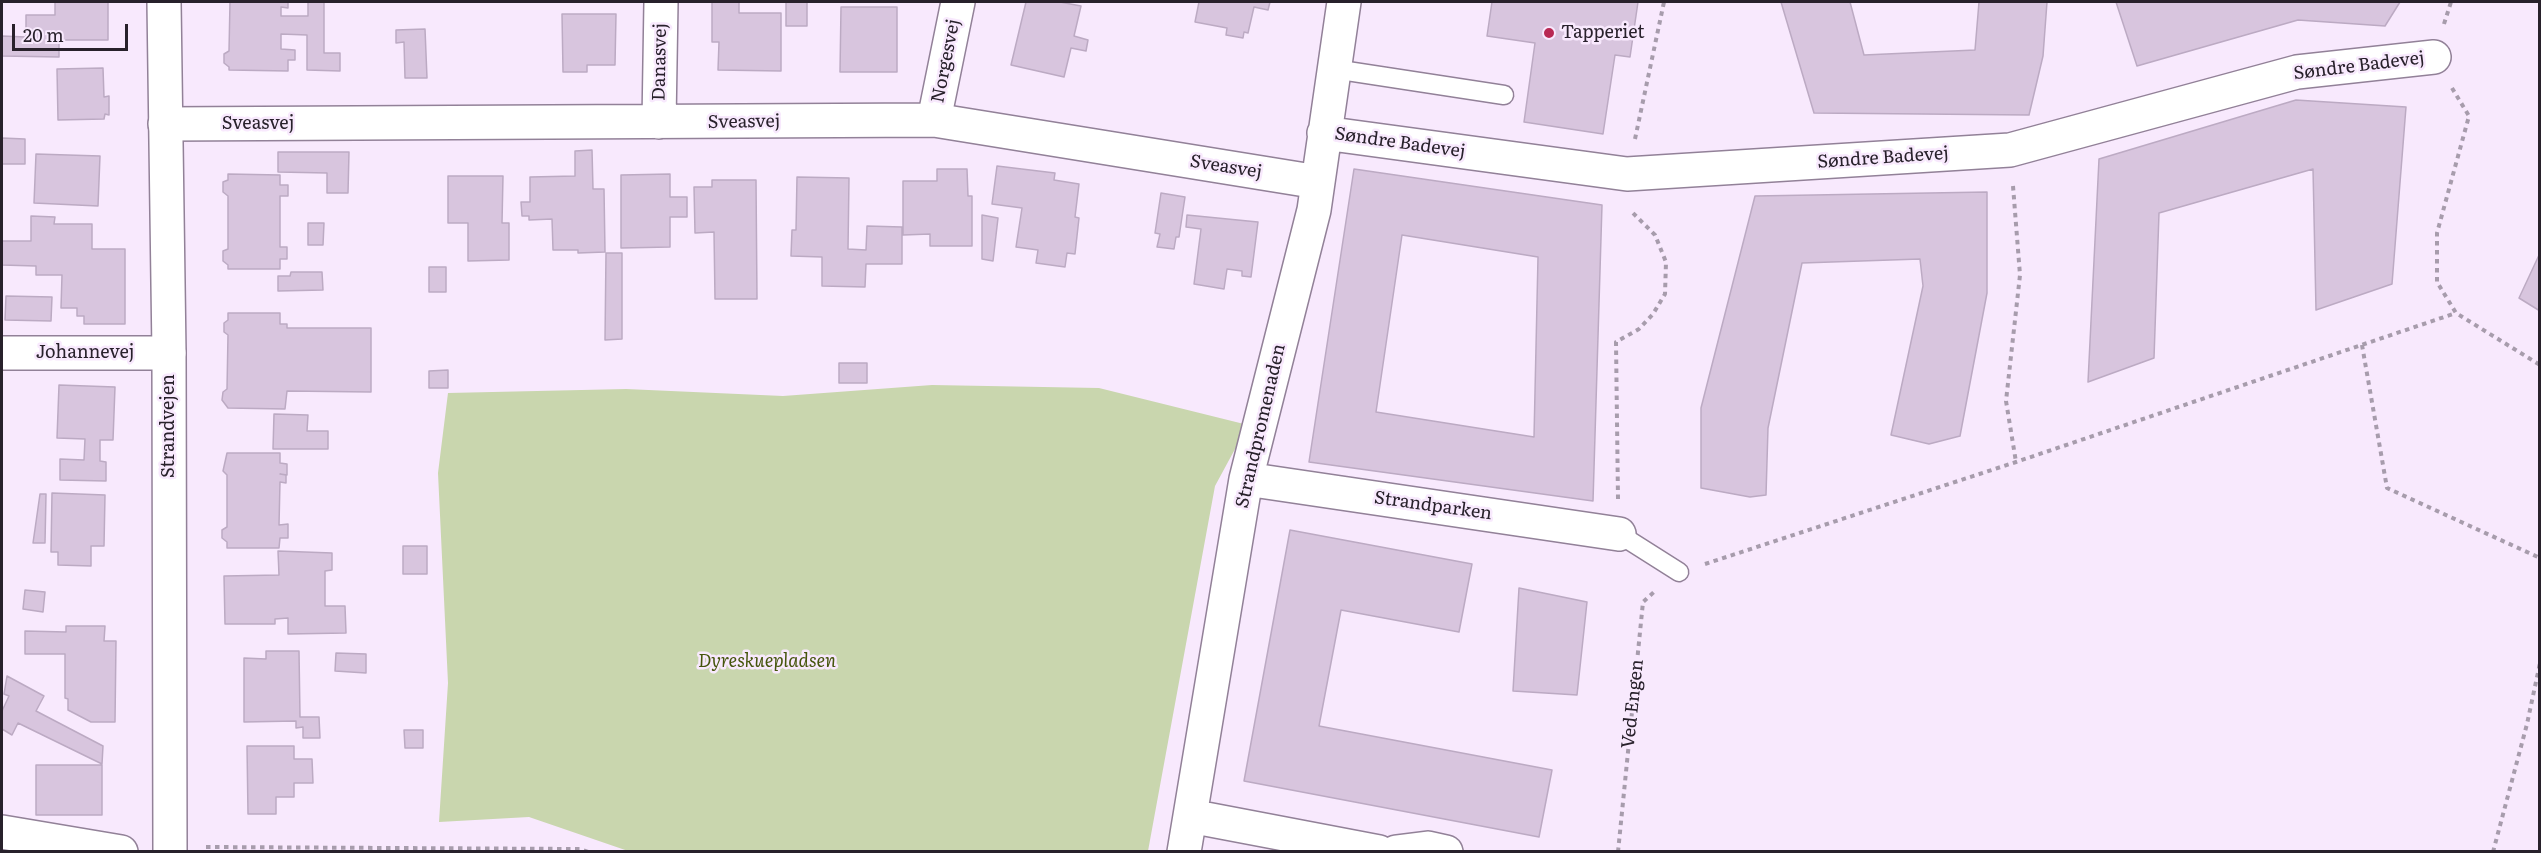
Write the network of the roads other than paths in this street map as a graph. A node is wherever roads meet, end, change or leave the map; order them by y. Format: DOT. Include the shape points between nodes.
graph roads {
  1 [pos="164,2"];
  2 [pos="661,2"];
  3 [pos="958,2"];
  4 [pos="1344,2"];
  5 [pos="2434,57"];
  6 [pos="1334,69"];
  7 [pos="1504,95"];
  8 [pos="934,120"];
  9 [pos="659,122"];
  10 [pos="165,124"];
  11 [pos="1324,133"];
  12 [pos="1318,182"];
  13 [pos="2,353"];
  14 [pos="169,353"];
  15 [pos="1246,479"];
  16 [pos="1619,534"];
  17 [pos="1678,572"];
  18 [pos="1190,816"];
  19 [pos="2,832"];
  20 [pos="170,849"];
  21 [pos="121,852"];
  22 [pos="1184,852"];
  23 [pos="1379,852"];
  24 [pos="1396,852"];
  25 [pos="1446,852"];
  1 -- 10 [label="street, Strandvejen"];
  2 -- 9 [label="street, Danasvej"];
  3 -- 8 [label="street, Norgesvej"];
  4 -- 6 [label="street, Strandpromenaden"];
  5 -- 11 [label="street, Søndre Badevej" via="2297,72 2010,150 1627,174"];
  6 -- 7 [label="lane"];
  6 -- 11 [label="street, Strandpromenaden"];
  8 -- 9 [label="street, Sveasvej"];
  8 -- 12 [label="street, Sveasvej"];
  9 -- 10 [label="street, Sveasvej"];
  10 -- 14 [label="street, Strandvejen"];
  11 -- 12 [label="street, Strandpromenaden"];
  12 -- 15 [label="street, Strandpromenaden"];
  13 -- 14 [label="street, Johannevej"];
  14 -- 20 [label="street, Strandvejen"];
  15 -- 16 [label="street, Strandparken"];
  15 -- 18 [label="street, Strandpromenaden"];
  16 -- 17 [label="lane"];
  18 -- 22 [label="street, Strandpromenaden"];
  18 -- 23 [label="street"];
  19 -- 21 [label="street"];
  24 -- 25 [label="street" via="1428,848"];
}
